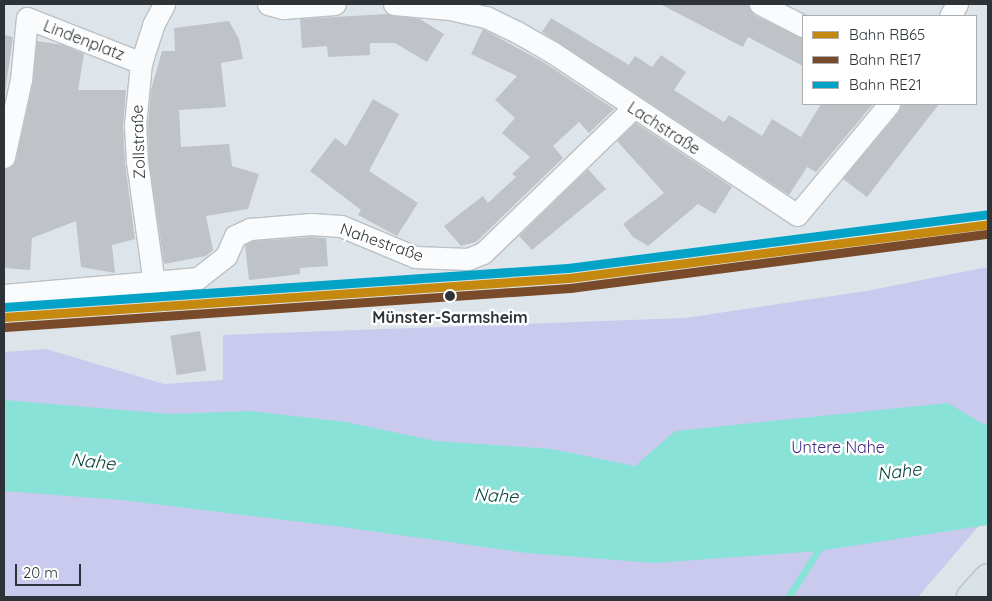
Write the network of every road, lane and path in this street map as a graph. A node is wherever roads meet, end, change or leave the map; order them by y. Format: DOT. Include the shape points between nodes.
graph roads {
  1 [pos="164,4"];
  2 [pos="268,4"];
  3 [pos="336,4"];
  4 [pos="394,4"];
  5 [pos="760,4"];
  6 [pos="957,4"];
  7 [pos="951,15"];
  8 [pos="802,25"];
  9 [pos="141,62"];
  10 [pos="888,105"];
  11 [pos="633,108"];
  12 [pos="4,157"];
  13 [pos="154,284"];
  14 [pos="4,295"];
  15 [pos="988,578"];
  16 [pos="971,597"];
  1 -- 9 [label="street, Zollstraße" via="152,25"];
  2 -- 3 [label="street" via="284,8"];
  4 -- 11 [label="street, Lachstraße" via="450,9 486,17 552,52"];
  5 -- 8 [label="street"];
  6 -- 7 [label="street"];
  9 -- 12 [label="street, Lindenplatz" via="27,18 21,80"];
  9 -- 13 [label="street, Zollstraße" via="136,115 137,162"];
  10 -- 11 [label="street, Lachstraße" via="797,215"];
  11 -- 13 [label="street, Nahestraße" via="483,253 468,259 415,257 341,226 311,224 250,229 235,236 226,256 198,278"];
  13 -- 14 [label="street, Nahestraße"];
  15 -- 16 [label="highway"];
}
